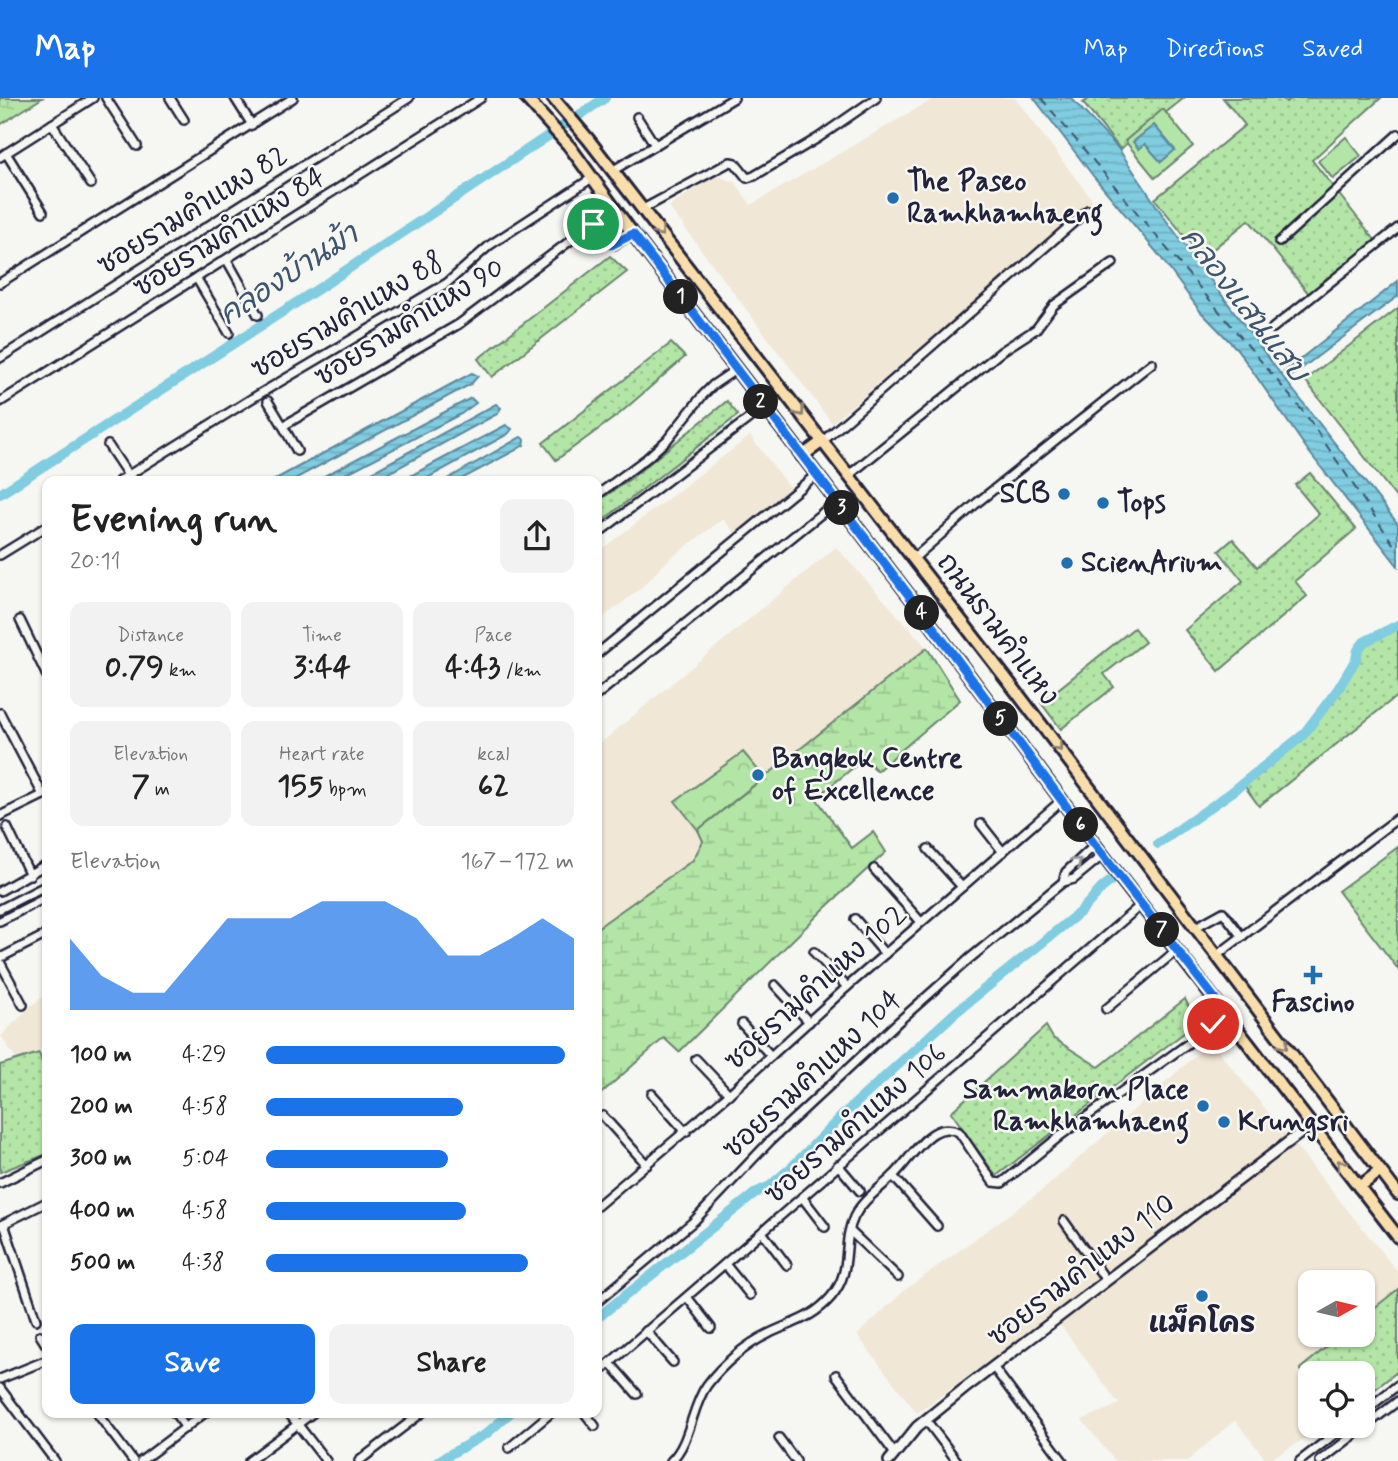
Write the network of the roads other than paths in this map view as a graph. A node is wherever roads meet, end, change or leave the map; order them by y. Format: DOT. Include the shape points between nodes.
graph roads {
  1 [pos="93,98"];
  2 [pos="106,98"];
  3 [pos="170,98"];
  4 [pos="235,98"];
  5 [pos="293,98"];
  6 [pos="409,98"];
  7 [pos="481,98"];
  8 [pos="526,98"];
  9 [pos="734,98"];
  10 [pos="876,98"];
  11 [pos="554,99"];
  12 [pos="638,117"];
  13 [pos="184,120"];
  14 [pos="52,124"];
  15 [pos="252,125"];
  16 [pos="1398,134"];
  17 [pos="655,145"];
  18 [pos="137,146"];
  19 [pos="3,155"];
  20 [pos="612,171"];
  21 [pos="592,178"];
  22 [pos="91,184"];
  23 [pos="614,208"];
  24 [pos="643,209"];
  25 [pos="1088,210"];
  26 [pos="43,212"];
  27 [pos="593,224"];
  28 [pos="1398,228"];
  29 [pos="633,234"];
  30 [pos="1279,242"];
  31 [pos="227,260"];
  32 [pos="1113,264"];
  33 [pos="197,279"];
  34 [pos="0,283"];
  35 [pos="258,315"];
  36 [pos="1273,328"];
  37 [pos="229,333"];
  38 [pos="0,358"];
  39 [pos="1152,363"];
  40 [pos="736,370"];
  41 [pos="268,401"];
  42 [pos="0,402"];
  43 [pos="764,407"];
  44 [pos="283,426"];
  45 [pos="823,442"];
  46 [pos="108,444"];
  47 [pos="298,451"];
  48 [pos="802,456"];
  49 [pos="817,474"];
  50 [pos="128,475"];
  51 [pos="849,475"];
  52 [pos="602,491"];
  53 [pos="837,501"];
  54 [pos="42,529"];
  55 [pos="602,530"];
  56 [pos="0,555"];
  57 [pos="914,559"];
  58 [pos="20,621"];
  59 [pos="602,650"];
  60 [pos="42,666"];
  61 [pos="602,691"];
  62 [pos="0,713"];
  63 [pos="42,789"];
  64 [pos="42,795"];
  65 [pos="1062,800"];
  66 [pos="0,816"];
  67 [pos="1398,818"];
  68 [pos="981,824"];
  69 [pos="7,827"];
  70 [pos="1095,845"];
  71 [pos="929,849"];
  72 [pos="1003,852"];
  73 [pos="1103,855"];
  74 [pos="42,867"];
  75 [pos="874,869"];
  76 [pos="30,875"];
  77 [pos="1063,882"];
  78 [pos="962,887"];
  79 [pos="42,888"];
  80 [pos="0,891"];
  81 [pos="42,900"];
  82 [pos="1142,904"];
  83 [pos="0,909"];
  84 [pos="855,919"];
  85 [pos="0,921"];
  86 [pos="921,922"];
  87 [pos="1194,928"];
  88 [pos="42,937"];
  89 [pos="1242,937"];
  90 [pos="1177,950"];
  91 [pos="814,952"];
  92 [pos="885,954"];
  93 [pos="1216,956"];
  94 [pos="0,960"];
  95 [pos="775,985"];
  96 [pos="847,987"];
  97 [pos="23,1005"];
  98 [pos="1106,1009"];
  99 [pos="1226,1013"];
  100 [pos="809,1022"];
  101 [pos="742,1024"];
  102 [pos="771,1056"];
  103 [pos="696,1059"];
  104 [pos="652,1094"];
  105 [pos="729,1094"];
  106 [pos="603,1116"];
  107 [pos="1311,1125"];
  108 [pos="685,1132"];
  109 [pos="42,1162"];
  110 [pos="647,1165"];
  111 [pos="838,1165"];
  112 [pos="1380,1171"];
  113 [pos="893,1176"];
  114 [pos="0,1183"];
  115 [pos="1359,1187"];
  116 [pos="860,1191"];
  117 [pos="1398,1194"];
  118 [pos="802,1197"];
  119 [pos="602,1198"];
  120 [pos="42,1205"];
  121 [pos="1064,1221"];
  122 [pos="2,1225"];
  123 [pos="937,1226"];
  124 [pos="825,1227"];
  125 [pos="850,1231"];
  126 [pos="762,1233"];
  127 [pos="1398,1237"];
  128 [pos="725,1264"];
  129 [pos="787,1265"];
  130 [pos="898,1277"];
  131 [pos="1106,1280"];
  132 [pos="750,1295"];
  133 [pos="687,1297"];
  134 [pos="602,1298"];
  135 [pos="36,1320"];
  136 [pos="711,1328"];
  137 [pos="646,1331"];
  138 [pos="40,1335"];
  139 [pos="42,1338"];
  140 [pos="42,1362"];
  141 [pos="673,1362"];
  142 [pos="610,1363"];
  143 [pos="994,1368"];
  144 [pos="602,1370"];
  145 [pos="836,1375"];
  146 [pos="0,1379"];
  147 [pos="1398,1385"];
  148 [pos="0,1388"];
  149 [pos="637,1394"];
  150 [pos="1398,1401"];
  151 [pos="1375,1403"];
  152 [pos="101,1418"];
  153 [pos="179,1418"];
  154 [pos="198,1418"];
  155 [pos="293,1418"];
  156 [pos="306,1418"];
  157 [pos="416,1418"];
  158 [pos="545,1418"];
  159 [pos="589,1418"];
  160 [pos="926,1420"];
  161 [pos="298,1424"];
  162 [pos="595,1426"];
  163 [pos="186,1427"];
  164 [pos="779,1438"];
  165 [pos="1330,1438"];
  166 [pos="509,1448"];
  167 [pos="892,1457"];
  168 [pos="55,1461"];
  169 [pos="133,1461"];
  170 [pos="141,1461"];
  171 [pos="248,1461"];
  172 [pos="326,1461"];
  173 [pos="359,1461"];
  174 [pos="671,1461"];
  175 [pos="796,1461"];
  176 [pos="957,1461"];
  177 [pos="1063,1461"];
  178 [pos="1300,1461"];
  179 [pos="1320,1461"];
  1 -- 14 [label="street"];
  2 -- 18 [label="street"];
  3 -- 13 [label="street"];
  4 -- 15 [label="street"];
  5 -- 15 [label="street"];
  6 -- 38 [label="street, ซอยรามคำแหง 82"];
  7 -- 31 [label="street, ซอยรามคำแหง 84"];
  8 -- 21 [label="main road, ถนนรามคำแหง"];
  9 -- 17 [label="street"];
  10 -- 24 [label="street" via="754,176 747,178 730,162"];
  11 -- 20 [label="main road, ถนนรามคำแหง"];
  12 -- 17 [label="street"];
  14 -- 19 [label="street"];
  14 -- 22 [label="street"];
  15 -- 34 [label="street"];
  16 -- 30 [label="street"];
  17 -- 20 [label="street"];
  19 -- 26 [label="street"];
  20 -- 24 [label="main road, ถนนรามคำแหง"];
  21 -- 23 [label="main road, ถนนรามคำแหง"];
  21 -- 50 [label="street, ซอยรามคำแหง 88" via="490,245 447,283"];
  23 -- 27 [label="street, ซอยรามคำแหง 90"];
  23 -- 29 [label="main road, ถนนรามคำแหง"];
  24 -- 45 [label="main road, ถนนรามคำแหง, one-way"];
  25 -- 45 [label="street"];
  27 -- 29 [label="street" via="607,244"];
  27 -- 44 [label="street, ซอยรามคำแหง 90" via="459,324"];
  28 -- 36 [label="street"];
  29 -- 40 [label="main road, ถนนรามคำแหง"];
  31 -- 33 [label="street, ซอยรามคำแหง 84"];
  31 -- 35 [label="street"];
  32 -- 51 [label="street" via="1054,305 1036,329 1002,351"];
  33 -- 37 [label="street"];
  33 -- 42 [label="street, ซอยรามคำแหง 84"];
  39 -- 57 [label="street"];
  40 -- 43 [label="main road, ถนนรามคำแหง"];
  40 -- 52 [label="street" via="713,385 667,440"];
  41 -- 44 [label="street"];
  43 -- 48 [label="main road, ถนนรามคำแหง"];
  43 -- 55 [label="street"];
  44 -- 47 [label="street"];
  45 -- 48 [label="main road"];
  45 -- 51 [label="main road, ถนนรามคำแหง"];
  46 -- 50 [label="street"];
  48 -- 49 [label="main road, ถนนรามคำแหง"];
  49 -- 53 [label="main road, ถนนรามคำแหง"];
  49 -- 59 [label="street"];
  51 -- 57 [label="main road, ถนนรามคำแหง"];
  53 -- 61 [label="street"];
  53 -- 65 [label="main road, ถนนรามคำแหง"];
  54 -- 56 [label="street"];
  57 -- 87 [label="main road, ถนนรามคำแหง, one-way"];
  58 -- 60 [label="street"];
  62 -- 63 [label="street"];
  64 -- 66 [label="street"];
  65 -- 70 [label="main road, ถนนรามคำแหง"];
  65 -- 72 [label="street, ซอยรามคําแหง 102"];
  67 -- 89 [label="street"];
  68 -- 72 [label="street"];
  69 -- 76 [label="street"];
  70 -- 73 [label="main road, ถนนรามคำแหง"];
  77 -- 70 [label="street, ซอยรามคําแหง 104, one-way" via="1066,872"];
  71 -- 78 [label="street"];
  72 -- 78 [label="street, ซอยรามคําแหง 102"];
  73 -- 77 [label="street, ซอยรามคําแหง 104" via="1074,879"];
  73 -- 82 [label="main road, ถนนรามคำแหง"];
  74 -- 76 [label="street"];
  75 -- 86 [label="street"];
  76 -- 80 [label="street"];
  77 -- 134 [label="street, ซอยรามคําแหง 104" via="898,1022 769,1140 694,1221"];
  78 -- 86 [label="street, ซอยรามคําแหง 102"];
  79 -- 83 [label="street"];
  81 -- 85 [label="street"];
  82 -- 90 [label="main road, ถนนรามคำแหง"];
  82 -- 111 [label="street, ซอยรามคําแหง 106"];
  84 -- 92 [label="street"];
  86 -- 92 [label="street, ซอยรามคําแหง 102"];
  87 -- 89 [label="street" via="1223,912"];
  87 -- 93 [label="main road, ถนนรามคำแหง"];
  88 -- 94 [label="street"];
  89 -- 93 [label="street"];
  90 -- 98 [label="street"];
  90 -- 99 [label="main road, ถนนรามคำแหง"];
  91 -- 96 [label="street"];
  92 -- 96 [label="street, ซอยรามคําแหง 102"];
  93 -- 112 [label="main road, ถนนรามคำแหง, one-way"];
  94 -- 97 [label="street"];
  95 -- 100 [label="street"];
  96 -- 100 [label="street, ซอยรามคําแหง 102"];
  99 -- 107 [label="main road, ถนนรามคำแหง"];
  99 -- 113 [label="street" via="1002,1183 993,1182 959,1132 950,1128 932,1134"];
  100 -- 102 [label="street, ซอยรามคําแหง 102"];
  101 -- 102 [label="street"];
  102 -- 105 [label="street, ซอยรามคําแหง 102"];
  103 -- 105 [label="street"];
  104 -- 108 [label="street"];
  105 -- 108 [label="street, ซอยรามคําแหง 102"];
  106 -- 110 [label="street"];
  115 -- 107 [label="main road, ถนนรามคำแหง, one-way"];
  107 -- 131 [label="street, ซอยรามคำแหง 110"];
  108 -- 110 [label="street, ซอยรามคําแหง 102"];
  109 -- 114 [label="street"];
  110 -- 119 [label="street, ซอยรามคําแหง 102"];
  111 -- 116 [label="street"];
  111 -- 118 [label="street, ซอยรามคําแหง 106"];
  112 -- 115 [label="main road"];
  112 -- 117 [label="main road, ถนนรามคำแหง"];
  113 -- 123 [label="street"];
  113 -- 125 [label="street" via="859,1208"];
  115 -- 127 [label="main road, ถนนรามคำแหง"];
  118 -- 124 [label="street"];
  118 -- 126 [label="street, ซอยรามคําแหง 106"];
  120 -- 122 [label="street"];
  121 -- 131 [label="street"];
  122 -- 135 [label="street"];
  125 -- 130 [label="street"];
  125 -- 174 [label="street" via="841,1282 830,1298 798,1323 749,1345 707,1385"];
  126 -- 128 [label="street, ซอยรามคําแหง 106"];
  126 -- 129 [label="street"];
  128 -- 132 [label="street"];
  128 -- 133 [label="street, ซอยรามคําแหง 106"];
  131 -- 143 [label="street, ซอยรามคำแหง 110"];
  133 -- 136 [label="street"];
  133 -- 137 [label="street, ซอยรามคําแหง 106"];
  137 -- 141 [label="street"];
  137 -- 142 [label="street, ซอยรามคําแหง 106"];
  138 -- 139 [label="street"];
  140 -- 146 [label="street"];
  142 -- 144 [label="street, ซอยรามคําแหง 106"];
  142 -- 149 [label="street"];
  143 -- 160 [label="street, ซอยรามคำแหง 110"];
  143 -- 177 [label="street"];
  145 -- 167 [label="street"];
  147 -- 151 [label="street"];
  148 -- 168 [label="street"];
  150 -- 179 [label="street"];
  152 -- 169 [label="street"];
  153 -- 163 [label="street"];
  154 -- 163 [label="street"];
  155 -- 161 [label="street"];
  156 -- 161 [label="street"];
  157 -- 173 [label="street"];
  158 -- 166 [label="street"];
  159 -- 162 [label="street"];
  160 -- 167 [label="street, ซอยรามคำแหง 110"];
  160 -- 176 [label="street"];
  161 -- 171 [label="street"];
  161 -- 172 [label="street"];
  163 -- 170 [label="street"];
  164 -- 175 [label="street"];
  165 -- 178 [label="street"];
}
